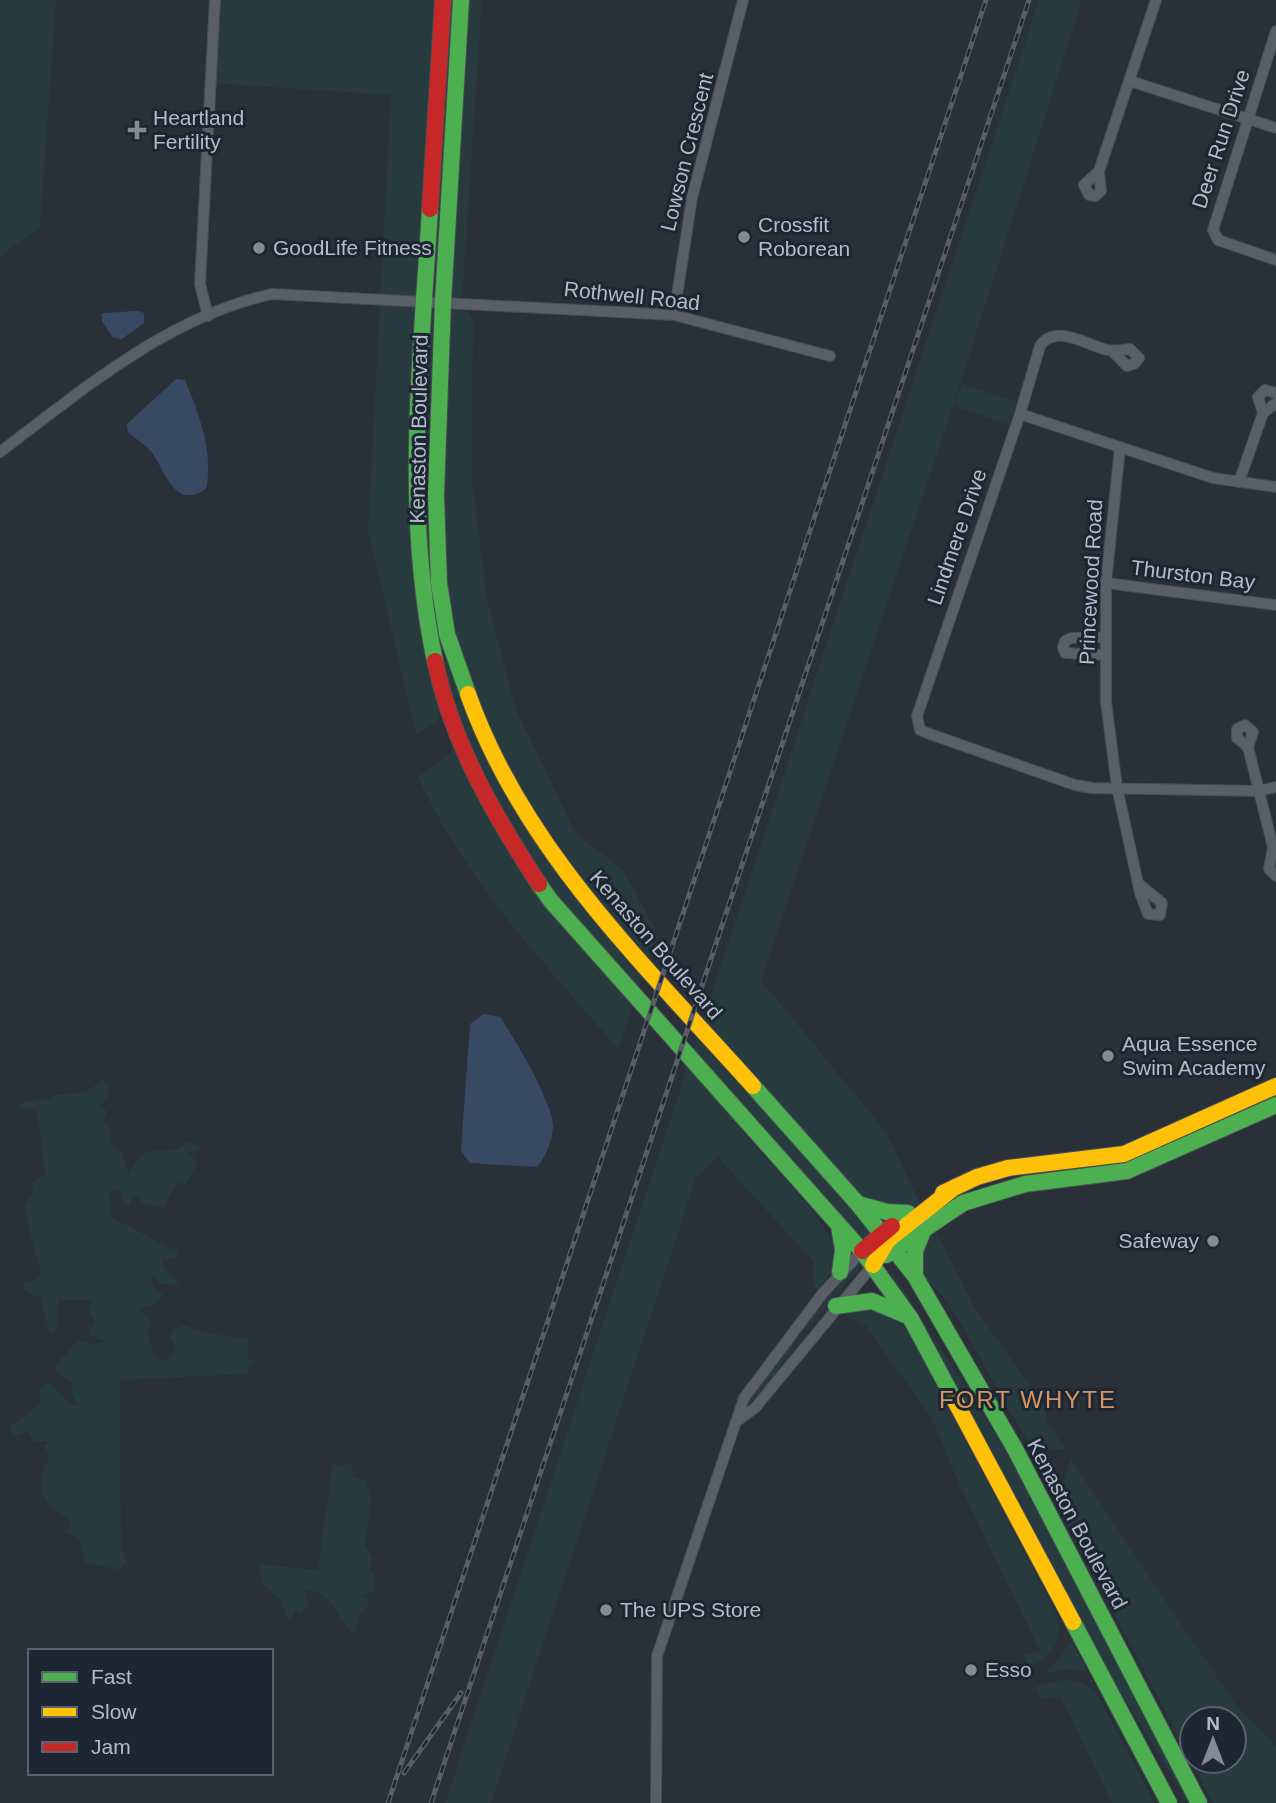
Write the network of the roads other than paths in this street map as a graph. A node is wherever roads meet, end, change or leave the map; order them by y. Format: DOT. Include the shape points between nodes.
graph roads {
  1 [pos="215,0"];
  2 [pos="443,0"];
  3 [pos="461,0"];
  4 [pos="743,0"];
  5 [pos="1156,0"];
  6 [pos="1276,31"];
  7 [pos="1130,81"];
  8 [pos="1247,120"];
  9 [pos="1276,128"];
  10 [pos="1099,171"];
  11 [pos="1276,260"];
  12 [pos="425,300"];
  13 [pos="443,301"];
  14 [pos="674,315"];
  15 [pos="208,316"];
  16 [pos="1112,351"];
  17 [pos="830,356"];
  18 [pos="1276,393"];
  19 [pos="1276,404"];
  20 [pos="1263,413"];
  21 [pos="1020,414"];
  22 [pos="1120,447"];
  23 [pos="0,453"];
  24 [pos="1239,482"];
  25 [pos="1276,486"];
  26 [pos="1106,583"];
  27 [pos="1276,605"];
  28 [pos="1104,637"];
  29 [pos="1104,655"];
  30 [pos="1248,747"];
  31 [pos="1117,787"];
  32 [pos="1276,787"];
  33 [pos="1259,791"];
  34 [pos="1274,850"];
  35 [pos="1276,876"];
  36 [pos="1139,884"];
  37 [pos="1276,1086"];
  38 [pos="1276,1105"];
  39 [pos="956,1186"];
  40 [pos="858,1204"];
  41 [pos="908,1213"];
  42 [pos="839,1226"];
  43 [pos="925,1226"];
  44 [pos="888,1241"];
  45 [pos="862,1251"];
  46 [pos="873,1265"];
  47 [pos="840,1272"];
  48 [pos="915,1276"];
  49 [pos="836,1306"];
  50 [pos="911,1320"];
  51 [pos="736,1422"];
  52 [pos="656,1803"];
  53 [pos="1169,1803"];
  54 [pos="1199,1803"];
  1 -- 15 [label="street" via="200,284"];
  2 -- 12 [label="main road, Kenaston Boulevard"];
  3 -- 13 [label="main road, Kenaston Boulevard"];
  4 -- 14 [label="street, Lowson Crescent" via="692,198"];
  5 -- 7 [label="street"];
  6 -- 8 [label="street, Deer Run Drive"];
  7 -- 8 [label="street"];
  7 -- 10 [label="street"];
  8 -- 9 [label="street"];
  8 -- 11 [label="street, Deer Run Drive" via="1213,230 1218,240"];
  12 -- 13 [label="street, Rothwell Road"];
  12 -- 15 [label="street, Rothwell Road" via="272,294 240,301"];
  12 -- 42 [label="main road, Kenaston Boulevard" via="416,504 424,610 437,671 471,769 499,823 551,901"];
  13 -- 14 [label="street, Rothwell Road"];
  13 -- 40 [label="main road, Kenaston Boulevard" via="436,495 439,583 447,634 485,742 516,801 571,881"];
  14 -- 17 [label="street, Rothwell Road"];
  15 -- 23 [label="street, Rothwell Road" via="112,366"];
  16 -- 21 [label="street" via="1056,334 1047,337 1040,346"];
  18 -- 20 [label="street" via="1265,390 1258,397"];
  19 -- 20 [label="street"];
  20 -- 24 [label="street"];
  21 -- 22 [label="street"];
  21 -- 31 [label="street, Lindmere Drive" via="917,723 927,733 1067,782"];
  22 -- 24 [label="street"];
  22 -- 26 [label="street, Princewood Road"];
  24 -- 25 [label="street"];
  26 -- 27 [label="street, Thurston Bay"];
  26 -- 28 [label="street, Princewood Road"];
  28 -- 29 [label="street, Princewood Road"];
  28 -- 29 [label="street" via="1071,638 1063,647 1072,656"];
  29 -- 31 [label="street, Princewood Road"];
  30 -- 33 [label="street"];
  31 -- 33 [label="street"];
  31 -- 36 [label="street, Princewood Road"];
  32 -- 33 [label="street"];
  33 -- 34 [label="street"];
  34 -- 35 [label="street" via="1269,869"];
  37 -- 39 [label="main road" via="1124,1154 1008,1168"];
  38 -- 43 [label="main road" via="1127,1171 993,1192 963,1203"];
  39 -- 41 [label="main road"];
  39 -- 44 [label="main road"];
  40 -- 41 [label="main road"];
  40 -- 44 [label="main road, Kenaston Boulevard"];
  41 -- 44 [label="main road"];
  42 -- 45 [label="main road, Kenaston Boulevard"];
  42 -- 47 [label="main road"];
  43 -- 44 [label="main road"];
  43 -- 48 [label="main road" via="915,1251"];
  44 -- 45 [label="main road"];
  44 -- 46 [label="main road"];
  44 -- 48 [label="main road, Kenaston Boulevard"];
  45 -- 46 [label="main road, Kenaston Boulevard"];
  45 -- 47 [label="street"];
  46 -- 49 [label="street"];
  46 -- 50 [label="main road, Kenaston Boulevard"];
  47 -- 51 [label="street" via="744,1398"];
  48 -- 54 [label="main road, Kenaston Boulevard" via="1015,1449"];
  49 -- 50 [label="main road" via="882,1301"];
  49 -- 51 [label="street" via="755,1408"];
  50 -- 53 [label="main road, Kenaston Boulevard"];
  51 -- 52 [label="street" via="657,1656"];
}
